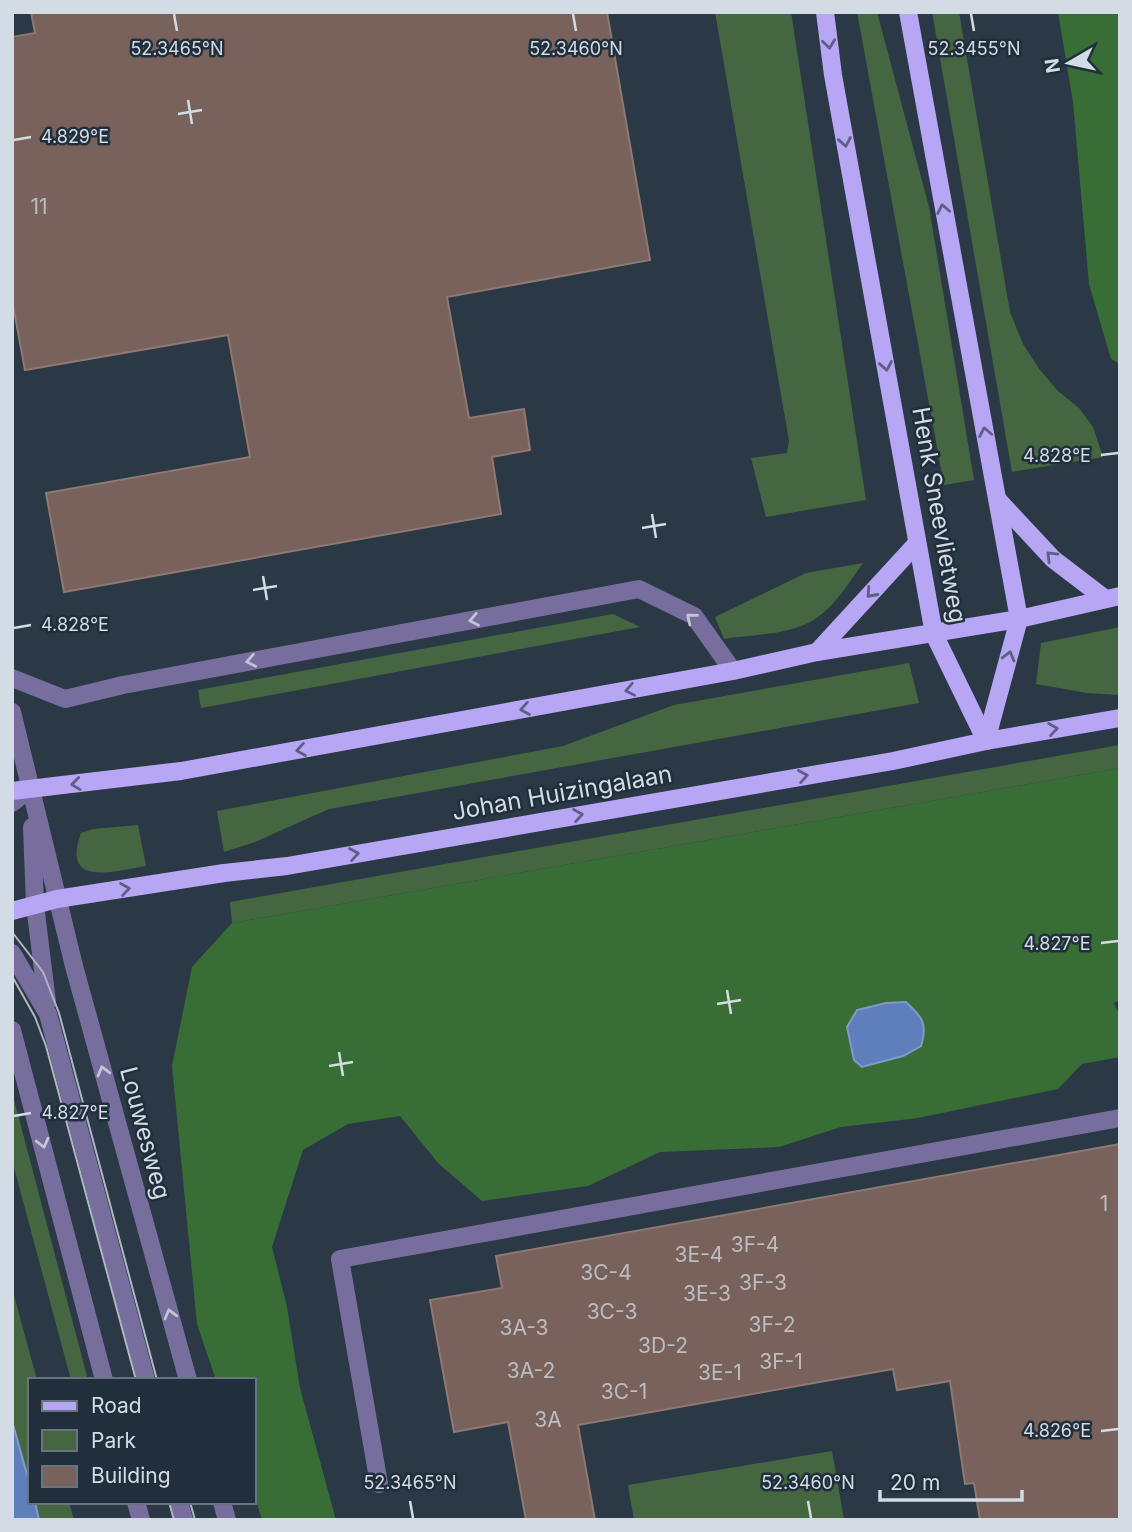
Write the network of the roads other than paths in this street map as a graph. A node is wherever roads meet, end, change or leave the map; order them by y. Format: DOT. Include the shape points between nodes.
graph roads {
  1 [pos="825,12"];
  2 [pos="908,12"];
  3 [pos="998,500"];
  4 [pos="917,543"];
  5 [pos="1112,597"];
  6 [pos="1019,619"];
  7 [pos="934,634"];
  8 [pos="817,652"];
  9 [pos="733,671"];
  10 [pos="12,678"];
  11 [pos="12,712"];
  12 [pos="1120,718"];
  13 [pos="986,741"];
  14 [pos="21,790"];
  15 [pos="12,803"];
  16 [pos="57,899"];
  17 [pos="35,905"];
  18 [pos="12,911"];
  19 [pos="12,953"];
  20 [pos="48,1014"];
  21 [pos="12,1030"];
  22 [pos="1120,1118"];
  23 [pos="103,1378"];
  24 [pos="145,1378"];
  25 [pos="187,1378"];
  26 [pos="379,1484"];
  1 -- 4 [label="main road, Henk Sneevlietweg, one-way"];
  3 -- 2 [label="main road, one-way"];
  5 -- 3 [label="main road, one-way" via="1053,559"];
  3 -- 6 [label="main road"];
  4 -- 7 [label="main road, Henk Sneevlietweg"];
  4 -- 8 [label="main road, one-way"];
  5 -- 6 [label="main road"];
  6 -- 7 [label="main road"];
  13 -- 6 [label="main road, one-way"];
  7 -- 8 [label="main road"];
  7 -- 13 [label="main road, Henk Sneevlietweg"];
  8 -- 9 [label="main road"];
  9 -- 10 [label="street, one-way" via="694,616 639,589 65,698"];
  9 -- 14 [label="main road, one-way" via="181,771"];
  11 -- 14 [label="street"];
  13 -- 12 [label="main road, Johan Huizingalaan, one-way"];
  16 -- 13 [label="main road, Johan Huizingalaan, one-way" via="315,861"];
  14 -- 15 [label="street"];
  14 -- 16 [label="street, Louwesweg"];
  14 -- 17 [label="street"];
  16 -- 17 [label="main road, Johan Huizingalaan"];
  25 -- 16 [label="street, Louwesweg, one-way"];
  17 -- 18 [label="main road, Johan Huizingalaan"];
  17 -- 20 [label="street"];
  19 -- 20 [label="street"];
  20 -- 24 [label="street"];
  21 -- 23 [label="street, one-way"];
  22 -- 26 [label="street" via="341,1258"];
}
